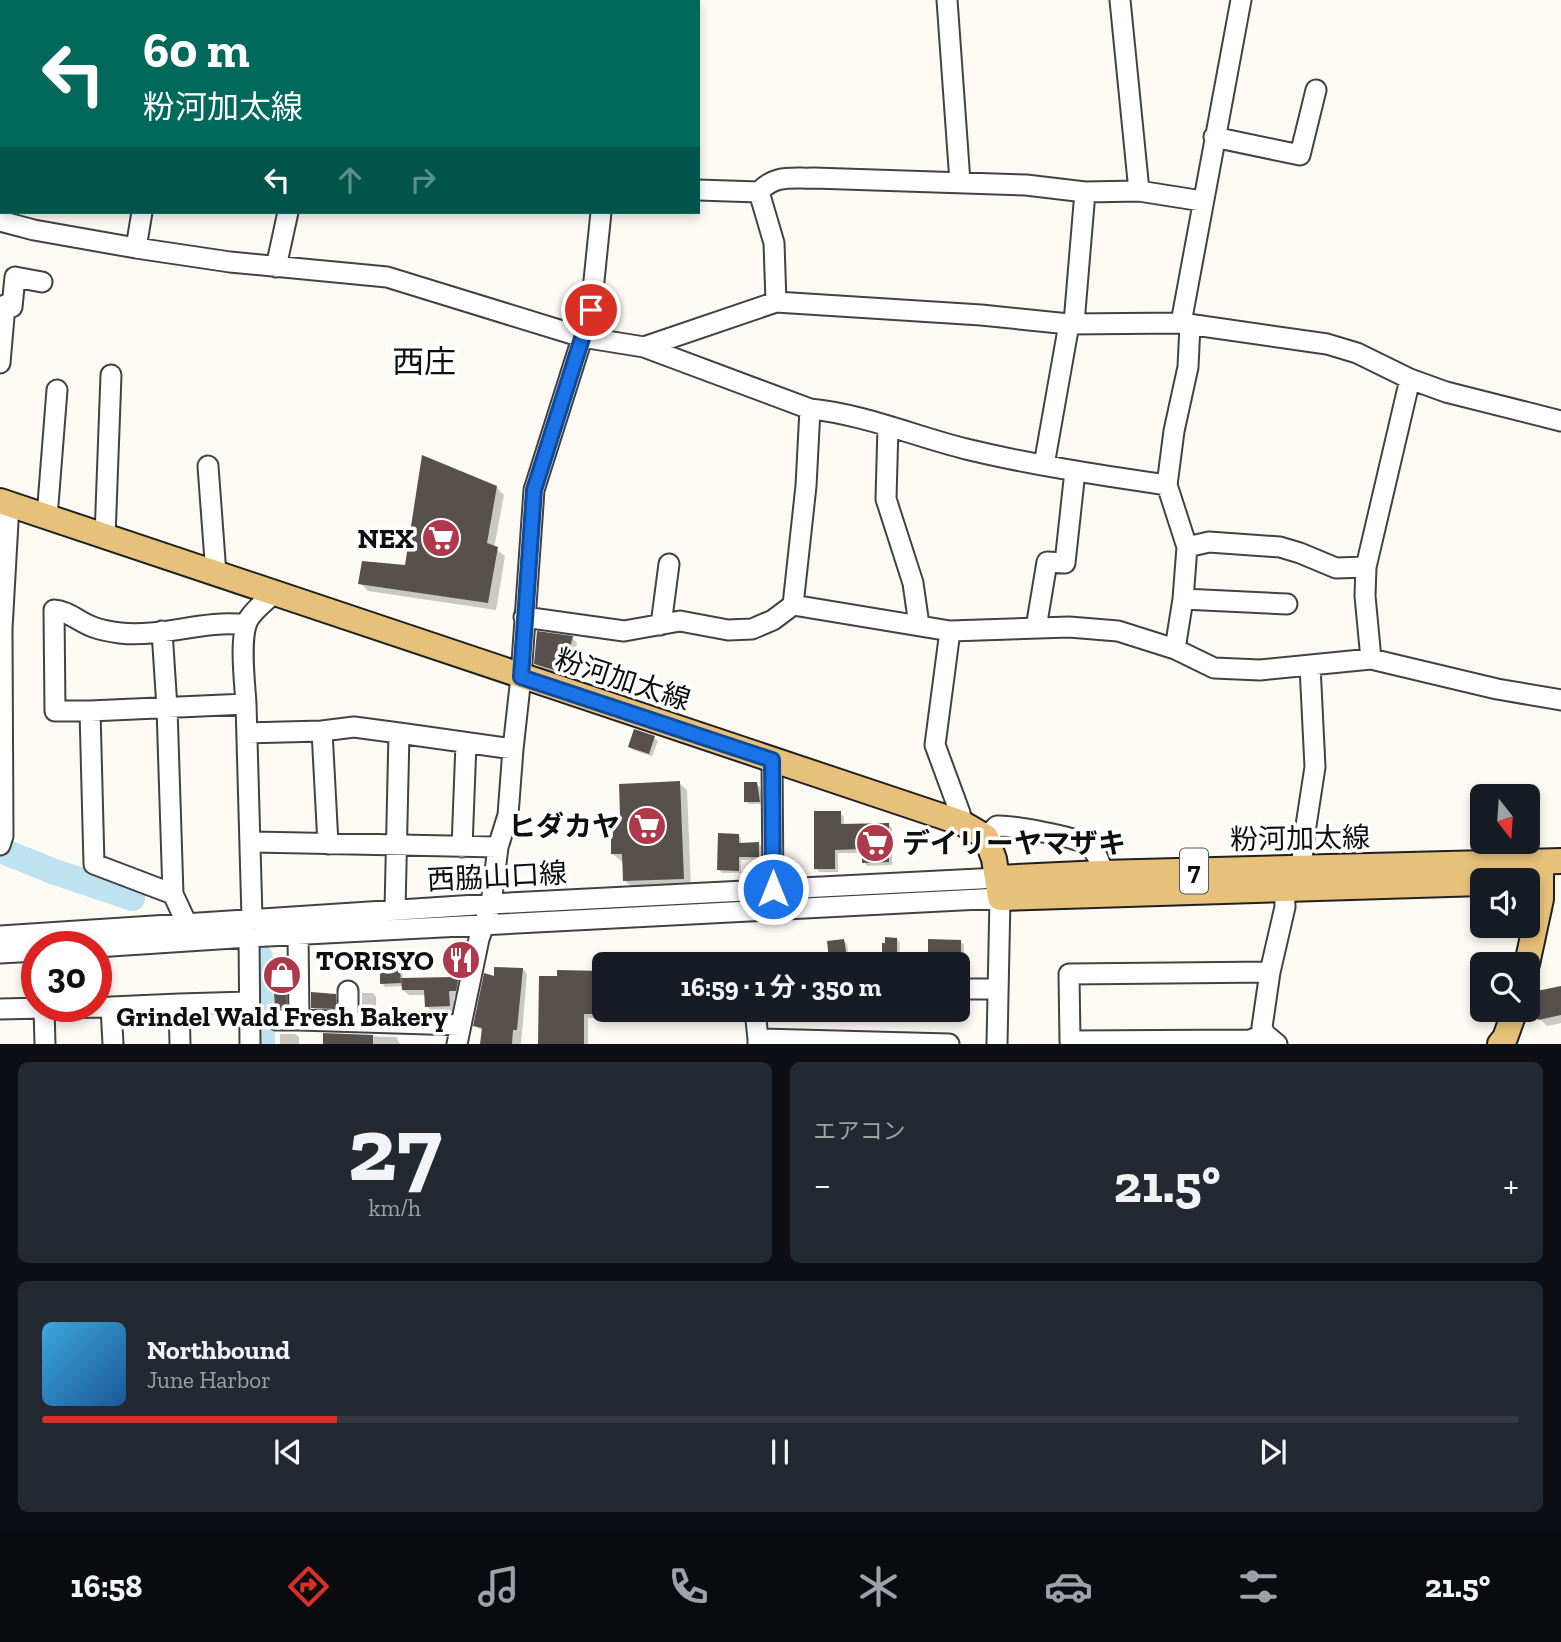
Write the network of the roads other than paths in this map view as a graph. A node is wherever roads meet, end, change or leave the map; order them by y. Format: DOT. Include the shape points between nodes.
graph roads {
  1 [pos="947,0"];
  2 [pos="1120,0"];
  3 [pos="1241,0"];
  4 [pos="1315,90"];
  5 [pos="1214,137"];
  6 [pos="960,182"];
  7 [pos="700,190"];
  8 [pos="1139,191"];
  9 [pos="759,192"];
  10 [pos="1085,192"];
  11 [pos="1202,201"];
  12 [pos="142,214"];
  13 [pos="288,214"];
  14 [pos="601,214"];
  15 [pos="0,221"];
  16 [pos="136,248"];
  17 [pos="275,267"];
  18 [pos="41,282"];
  19 [pos="776,302"];
  20 [pos="1072,324"];
  21 [pos="1186,324"];
  22 [pos="582,337"];
  23 [pos="644,347"];
  24 [pos="0,363"];
  25 [pos="111,375"];
  26 [pos="1410,379"];
  27 [pos="57,390"];
  28 [pos="810,409"];
  29 [pos="1561,421"];
  30 [pos="888,426"];
  31 [pos="1044,465"];
  32 [pos="208,466"];
  33 [pos="1075,471"];
  34 [pos="1167,485"];
  35 [pos="4,503"];
  36 [pos="47,517"];
  37 [pos="105,537"];
  38 [pos="1186,547"];
  39 [pos="669,564"];
  40 [pos="1366,566"];
  41 [pos="216,574"];
  42 [pos="274,593"];
  43 [pos="1183,599"];
  44 [pos="1287,604"];
  45 [pos="793,605"];
  46 [pos="524,617"];
  47 [pos="246,625"];
  48 [pos="662,625"];
  49 [pos="919,625"];
  50 [pos="1036,628"];
  51 [pos="162,631"];
  52 [pos="950,631"];
  53 [pos="1175,649"];
  54 [pos="1371,659"];
  55 [pos="1310,666"];
  56 [pos="521,677"];
  57 [pos="1561,700"];
  58 [pos="246,704"];
  59 [pos="167,708"];
  60 [pos="90,711"];
  61 [pos="322,731"];
  62 [pos="247,733"];
  63 [pos="400,733"];
  64 [pos="466,743"];
  65 [pos="513,749"];
  66 [pos="0,752"];
  67 [pos="772,760"];
  68 [pos="962,823"];
  69 [pos="986,838"];
  70 [pos="1,842"];
  71 [pos="250,842"];
  72 [pos="328,844"];
  73 [pos="397,845"];
  74 [pos="462,846"];
  75 [pos="498,847"];
  76 [pos="1102,873"];
  77 [pos="1546,873"];
  78 [pos="1290,875"];
  79 [pos="1470,882"];
  80 [pos="999,888"];
  81 [pos="773,889"];
  82 [pos="173,894"];
  83 [pos="491,904"];
  84 [pos="395,909"];
  85 [pos="186,922"];
  86 [pos="485,925"];
  87 [pos="250,927"];
  88 [pos="298,934"];
  89 [pos="0,936"];
  90 [pos="112,945"];
  91 [pos="21,952"];
  92 [pos="1530,952"];
  93 [pos="0,953"];
  94 [pos="1270,972"];
  95 [pos="970,989"];
  96 [pos="998,989"];
  97 [pos="348,991"];
  98 [pos="248,1002"];
  99 [pos="179,1004"];
  100 [pos="112,1007"];
  101 [pos="0,1009"];
  102 [pos="21,1009"];
  103 [pos="277,1020"];
  104 [pos="299,1020"];
  105 [pos="348,1021"];
  106 [pos="44,1022"];
  107 [pos="112,1022"];
  108 [pos="756,1022"];
  109 [pos="1511,1022"];
  110 [pos="458,1035"];
  111 [pos="1271,1039"];
  112 [pos="758,1041"];
  113 [pos="1070,1042"];
  114 [pos="45,1044"];
  115 [pos="113,1044"];
  116 [pos="180,1044"];
  117 [pos="250,1044"];
  118 [pos="949,1044"];
  119 [pos="997,1044"];
  120 [pos="1500,1044"];
  1 -- 6 [label="street"];
  2 -- 8 [label="street"];
  3 -- 5 [label="street"];
  4 -- 5 [label="street" via="1300,155"];
  5 -- 11 [label="street"];
  6 -- 9 [label="street" via="782,179 769,182"];
  6 -- 10 [label="street"];
  7 -- 9 [label="street"];
  8 -- 10 [label="street"];
  8 -- 11 [label="street"];
  9 -- 19 [label="street" via="774,243"];
  10 -- 20 [label="street"];
  11 -- 21 [label="street"];
  12 -- 16 [label="street"];
  13 -- 17 [label="street"];
  14 -- 22 [label="street" via="591,310"];
  15 -- 16 [label="street"];
  16 -- 17 [label="street"];
  17 -- 22 [label="street" via="387,277"];
  18 -- 24 [label="street" via="15,277 12,307 5,306"];
  19 -- 20 [label="street"];
  19 -- 23 [label="street"];
  20 -- 21 [label="street"];
  20 -- 31 [label="street"];
  21 -- 26 [label="street" via="1327,344"];
  21 -- 34 [label="street" via="1188,367"];
  22 -- 23 [label="street"];
  22 -- 46 [label="street" via="534,490"];
  23 -- 28 [label="street"];
  25 -- 37 [label="street"];
  26 -- 29 [label="street"];
  26 -- 40 [label="street"];
  27 -- 36 [label="street"];
  28 -- 30 [label="street" via="836,411"];
  28 -- 45 [label="street"];
  30 -- 31 [label="street" via="965,449"];
  30 -- 49 [label="street" via="886,499 913,583"];
  31 -- 33 [label="street"];
  32 -- 41 [label="street"];
  33 -- 34 [label="street"];
  33 -- 50 [label="street" via="1065,564 1047,562"];
  34 -- 38 [label="street"];
  35 -- 36 [label="main road, 粉河加太線"];
  35 -- 66 [label="street"];
  36 -- 37 [label="main road, 粉河加太線"];
  37 -- 41 [label="main road, 粉河加太線"];
  38 -- 40 [label="street" via="1209,542 1280,547 1336,568"];
  38 -- 43 [label="street"];
  39 -- 48 [label="street"];
  40 -- 54 [label="street" via="1364,596"];
  41 -- 42 [label="main road, 粉河加太線"];
  42 -- 47 [label="street"];
  42 -- 56 [label="main road, 粉河加太線"];
  43 -- 44 [label="street"];
  43 -- 53 [label="street"];
  45 -- 48 [label="street" via="752,629 728,630 680,621"];
  45 -- 49 [label="street"];
  46 -- 48 [label="street" via="624,631"];
  46 -- 56 [label="street"];
  47 -- 51 [label="street"];
  47 -- 58 [label="street"];
  49 -- 52 [label="street"];
  50 -- 52 [label="street"];
  50 -- 53 [label="street" via="1118,631"];
  51 -- 59 [label="street"];
  51 -- 60 [label="street" via="122,633 94,628 63,610 54,610 55,711"];
  52 -- 68 [label="street" via="935,745"];
  53 -- 55 [label="street" via="1214,668"];
  54 -- 55 [label="street"];
  54 -- 57 [label="street"];
  55 -- 78 [label="street" via="1315,767"];
  56 -- 65 [label="street"];
  56 -- 67 [label="main road, 粉河加太線"];
  58 -- 59 [label="street"];
  58 -- 62 [label="street"];
  59 -- 60 [label="street"];
  59 -- 82 [label="street"];
  60 -- 82 [label="street" via="94,864"];
  61 -- 62 [label="street"];
  61 -- 63 [label="street" via="354,727"];
  61 -- 72 [label="street"];
  62 -- 71 [label="street"];
  63 -- 64 [label="street"];
  63 -- 73 [label="street"];
  64 -- 65 [label="street"];
  64 -- 74 [label="street"];
  65 -- 75 [label="street" via="508,815"];
  66 -- 70 [label="street"];
  67 -- 68 [label="main road, 粉河加太線"];
  67 -- 81 [label="street"];
  68 -- 69 [label="main road, 粉河加太線"];
  69 -- 76 [label="street" via="997,826 1011,825 1087,844 1101,861"];
  69 -- 80 [label="main road"];
  71 -- 72 [label="street"];
  71 -- 87 [label="street"];
  72 -- 73 [label="street"];
  73 -- 74 [label="street"];
  73 -- 84 [label="street"];
  74 -- 75 [label="street"];
  75 -- 83 [label="street"];
  76 -- 78 [label="main road, 粉河加太線 / 7"];
  76 -- 80 [label="main road, 粉河加太線 / 7"];
  77 -- 78 [label="main road, 粉河加太線 / 7"];
  77 -- 92 [label="main road"];
  78 -- 79 [label="main road, 粉河加太線 / 7"];
  78 -- 80 [label="main road, 粉河加太線 / 7"];
  78 -- 94 [label="street"];
  80 -- 81 [label="street, 西脇山口線"];
  80 -- 86 [label="street, 西脇山口線"];
  80 -- 96 [label="street"];
  81 -- 83 [label="street, 西脇山口線"];
  82 -- 85 [label="street"];
  83 -- 84 [label="street, 西脇山口線"];
  83 -- 86 [label="street"];
  84 -- 87 [label="street, 西脇山口線"];
  85 -- 87 [label="street, 西脇山口線"];
  85 -- 89 [label="street, 西脇山口線"];
  86 -- 88 [label="street, 西脇山口線"];
  86 -- 110 [label="street"];
  87 -- 88 [label="street, 西脇山口線"];
  87 -- 90 [label="street, 西脇山口線"];
  87 -- 98 [label="street"];
  88 -- 104 [label="street"];
  91 -- 93 [label="street"];
  94 -- 111 [label="street" via="1262,1027"];
  94 -- 113 [label="street" via="1069,974"];
  95 -- 96 [label="street"];
  96 -- 119 [label="street"];
  97 -- 105 [label="street"];
  98 -- 99 [label="street"];
  98 -- 117 [label="street"];
  99 -- 100 [label="street"];
  99 -- 116 [label="street"];
  101 -- 102 [label="street"];
  103 -- 104 [label="street"];
  104 -- 105 [label="street"];
  105 -- 110 [label="street"];
  106 -- 114 [label="street"];
  107 -- 115 [label="street"];
  108 -- 112 [label="street"];
  109 -- 120 [label="main road"];
  111 -- 113 [label="street"];
  112 -- 118 [label="street"];
}
